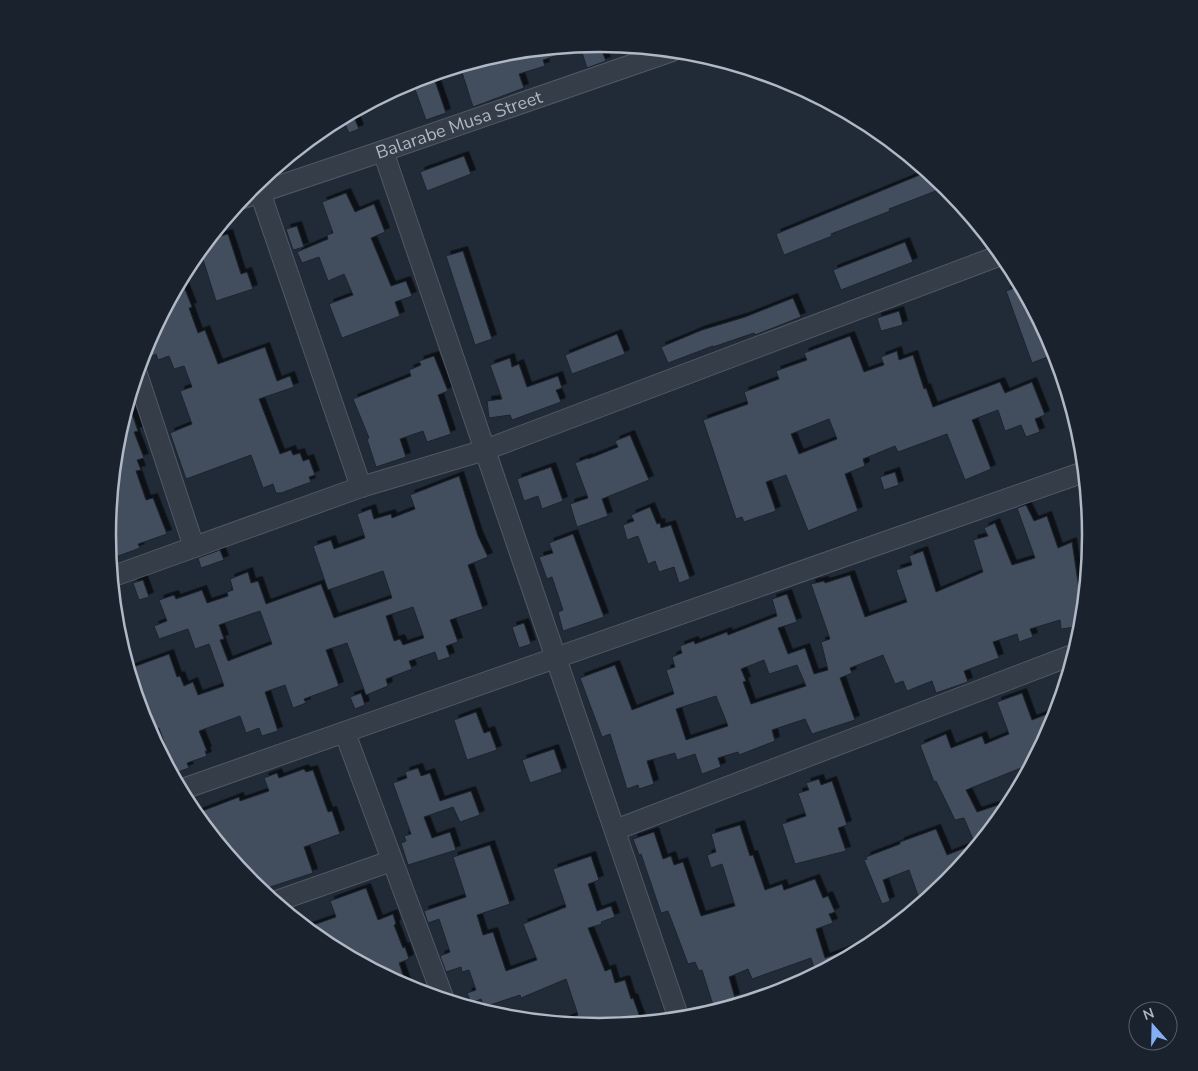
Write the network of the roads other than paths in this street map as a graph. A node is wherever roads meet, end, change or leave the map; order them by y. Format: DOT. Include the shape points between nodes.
graph roads {
  1 [pos="656,56"];
  2 [pos="383,151"];
  3 [pos="267,185"];
  4 [pos="264,187"];
  5 [pos="994,257"];
  6 [pos="140,385"];
  7 [pos="485,450"];
  8 [pos="1078,474"];
  9 [pos="360,487"];
  10 [pos="194,547"];
  11 [pos="118,575"];
  12 [pos="1067,657"];
  13 [pos="555,659"];
  14 [pos="345,733"];
  15 [pos="187,788"];
  16 [pos="615,830"];
  17 [pos="391,861"];
  18 [pos="281,899"];
  19 [pos="441,992"];
  20 [pos="677,1012"];
  1 -- 2 [label="street, Balarabe Musa Street"];
  2 -- 3 [label="street, Balarabe Musa Street"];
  2 -- 7 [label="street"];
  4 -- 9 [label="street"];
  5 -- 7 [label="street"];
  6 -- 10 [label="street"];
  7 -- 9 [label="street"];
  7 -- 13 [label="street"];
  8 -- 13 [label="street"];
  9 -- 10 [label="street"];
  10 -- 11 [label="street"];
  12 -- 16 [label="street"];
  13 -- 14 [label="street"];
  13 -- 16 [label="street"];
  14 -- 15 [label="street"];
  14 -- 17 [label="street"];
  16 -- 20 [label="street"];
  17 -- 18 [label="street"];
  17 -- 19 [label="street"];
}
